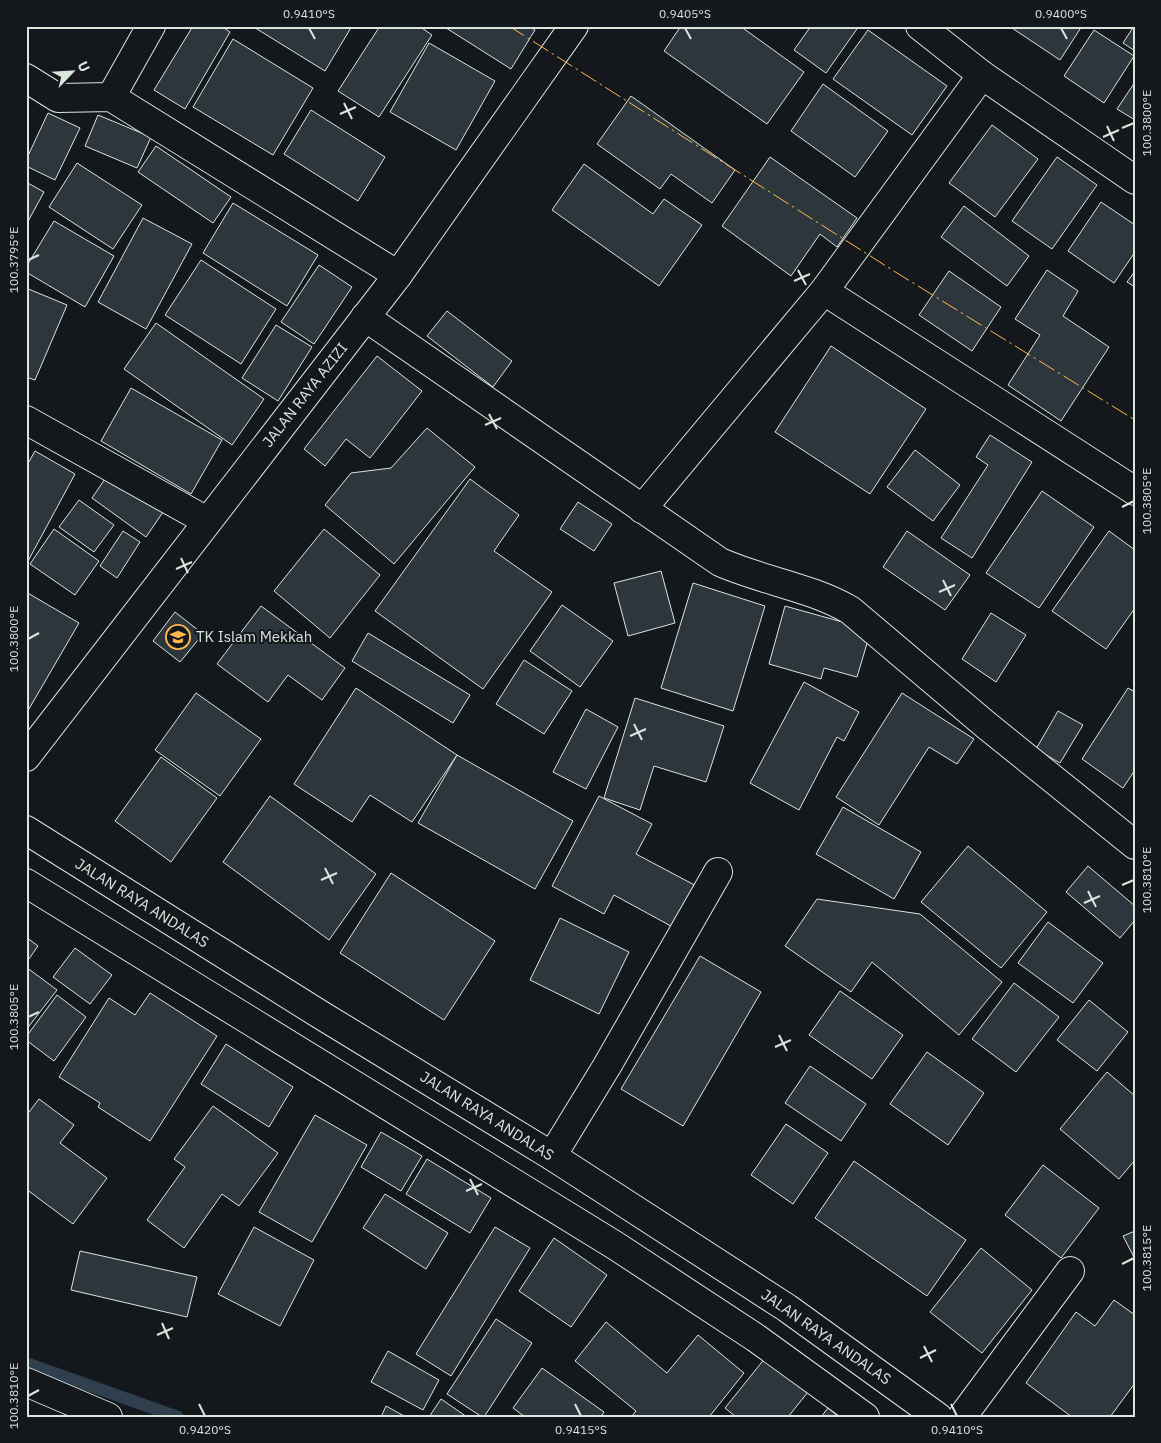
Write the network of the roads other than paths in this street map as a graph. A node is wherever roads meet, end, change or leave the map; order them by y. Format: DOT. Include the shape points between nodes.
graph roads {
  1 [pos="151,26"];
  2 [pos="574,26"];
  3 [pos="920,26"];
  4 [pos="982,75"];
  5 [pos="26,78"];
  6 [pos="111,97"];
  7 [pos="1135,180"];
  8 [pos="398,275"];
  9 [pos="824,291"];
  10 [pos="365,317"];
  11 [pos="26,420"];
  12 [pos="1135,491"];
  13 [pos="642,509"];
  14 [pos="207,521"];
  15 [pos="26,758"];
  16 [pos="26,830"];
  17 [pos="1135,845"];
  18 [pos="718,872"];
  19 [pos="26,883"];
  20 [pos="322,1015"];
  21 [pos="299,1052"];
  22 [pos="552,1156"];
  23 [pos="1070,1271"];
  24 [pos="26,1382"];
  25 [pos="108,1417"];
  26 [pos="865,1417"];
  27 [pos="938,1417"];
  28 [pos="962,1417"];
  1 -- 6 [label="street"];
  2 -- 8 [label="street, JALAN RAYA AZIZI"];
  3 -- 4 [label="street"];
  4 -- 7 [label="street"];
  4 -- 9 [label="street"];
  5 -- 6 [label="street" via="58,98"];
  6 -- 8 [label="street"];
  8 -- 10 [label="street, JALAN RAYA AZIZI"];
  9 -- 12 [label="street"];
  9 -- 13 [label="street"];
  10 -- 13 [label="street"];
  10 -- 14 [label="street, JALAN RAYA AZIZI"];
  11 -- 14 [label="street"];
  13 -- 17 [label="street" via="720,562 835,601 850,610"];
  14 -- 15 [label="street, JALAN RAYA AZIZI"];
  16 -- 20 [label="street, JALAN RAYA ANDALAS"];
  18 -- 22 [label="street"];
  19 -- 21 [label="street"];
  20 -- 21 [label="street"];
  20 -- 22 [label="street, JALAN RAYA ANDALAS"];
  21 -- 26 [label="street" via="616,1246 756,1338"];
  22 -- 27 [label="street, JALAN RAYA ANDALAS" via="788,1308"];
  23 -- 28 [label="street"];
  24 -- 25 [label="street"];
}
